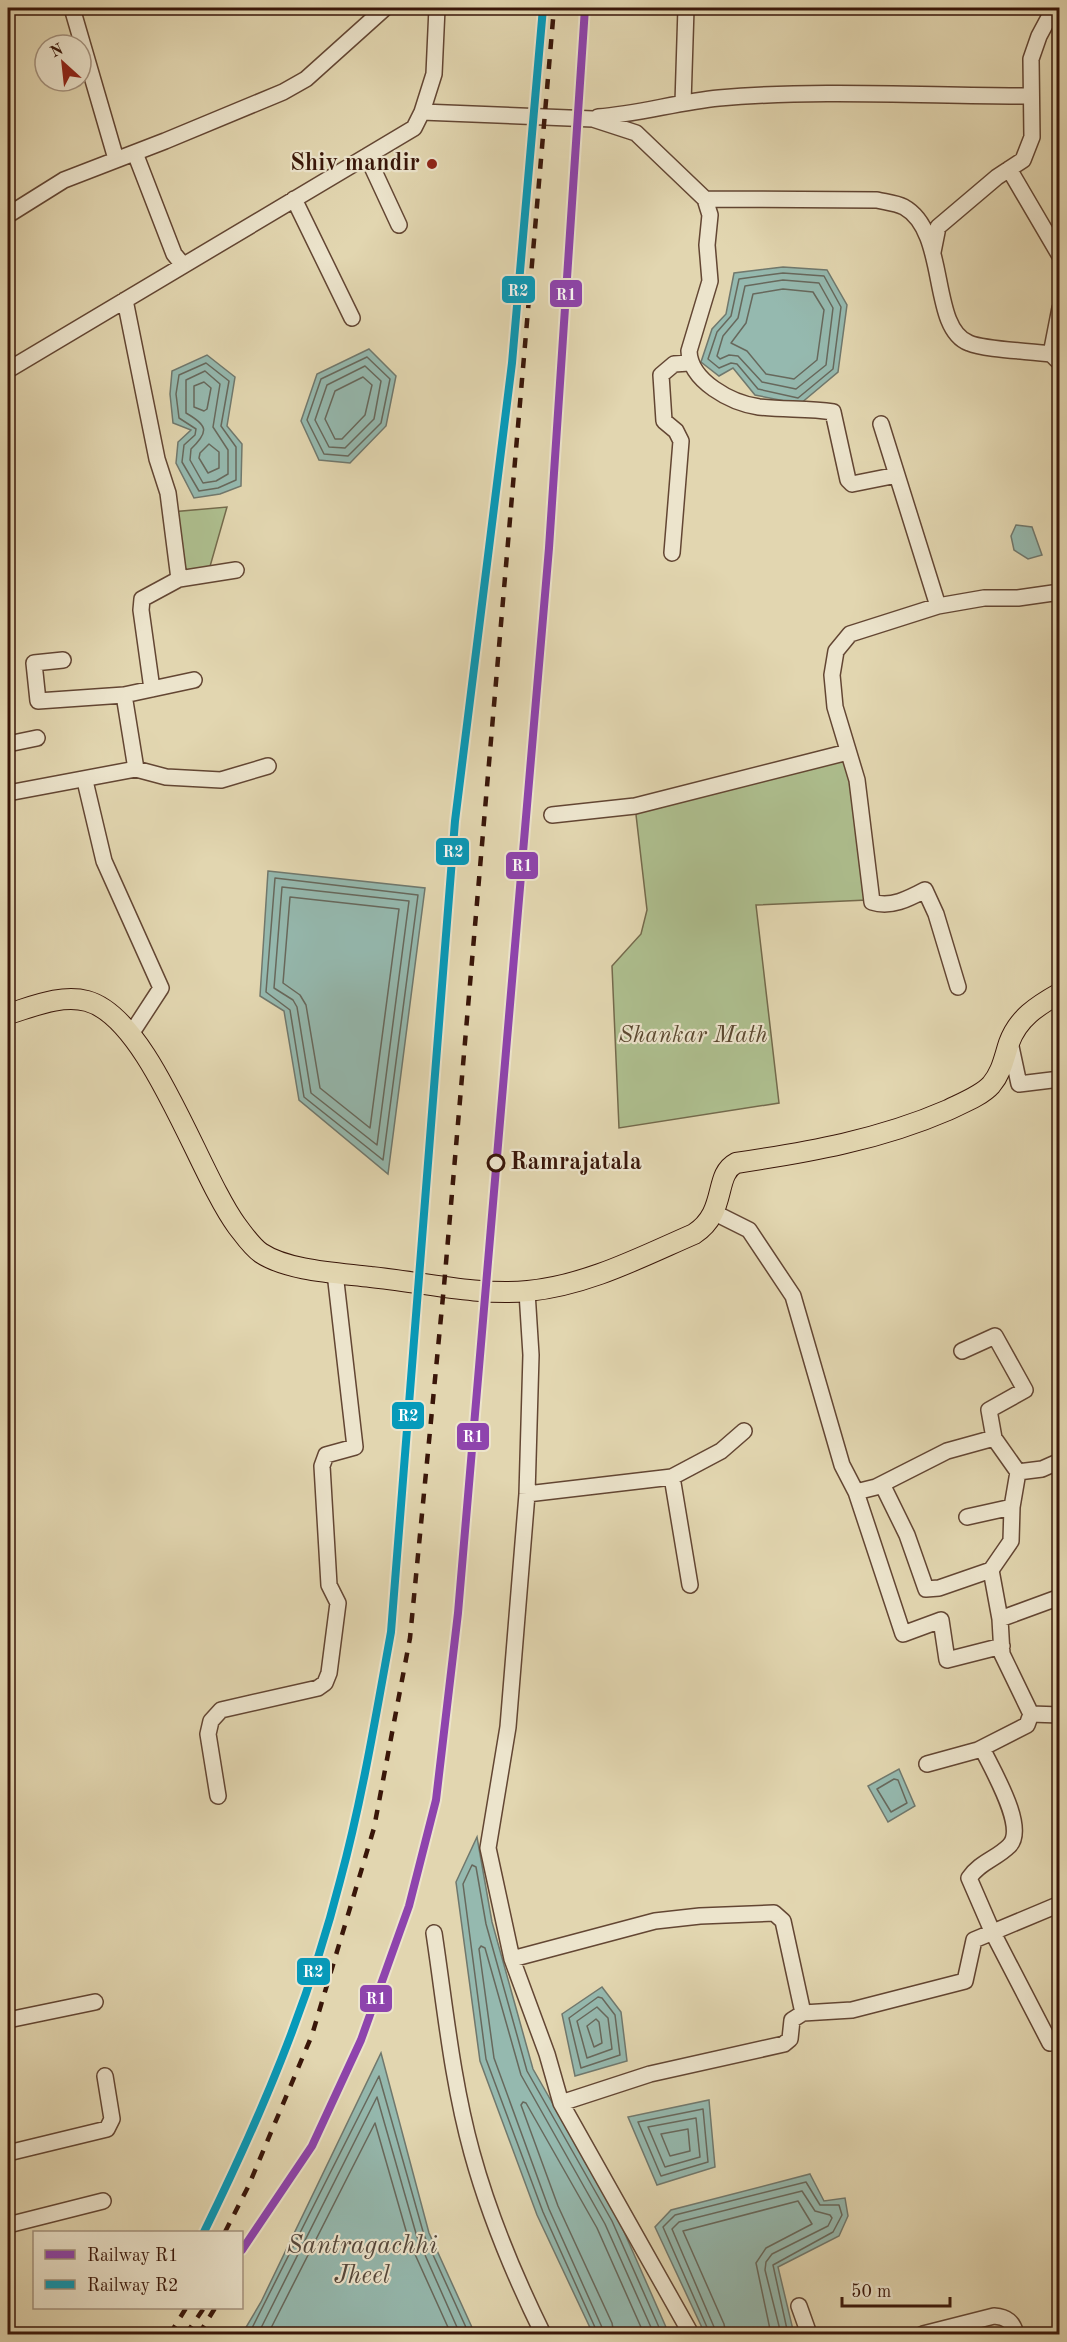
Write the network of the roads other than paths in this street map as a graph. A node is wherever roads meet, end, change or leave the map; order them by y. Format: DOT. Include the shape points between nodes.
graph roads {
  1 [pos="72,8"];
  2 [pos="385,8"];
  3 [pos="437,8"];
  4 [pos="686,8"];
  5 [pos="1054,8"];
  6 [pos="1030,96"];
  7 [pos="683,103"];
  8 [pos="422,112"];
  9 [pos="577,119"];
  10 [pos="135,153"];
  11 [pos="367,156"];
  12 [pos="116,159"];
  13 [pos="1009,169"];
  14 [pos="294,199"];
  15 [pos="705,199"];
  16 [pos="8,215"];
  17 [pos="399,225"];
  18 [pos="933,252"];
  19 [pos="1059,256"];
  20 [pos="183,265"];
  21 [pos="124,300"];
  22 [pos="1059,308"];
  23 [pos="352,318"];
  24 [pos="1055,359"];
  25 [pos="689,363"];
  26 [pos="8,370"];
  27 [pos="881,424"];
  28 [pos="897,475"];
  29 [pos="672,553"];
  30 [pos="236,570"];
  31 [pos="179,579"];
  32 [pos="1059,592"];
  33 [pos="938,606"];
  34 [pos="63,660"];
  35 [pos="194,680"];
  36 [pos="152,689"];
  37 [pos="124,695"];
  38 [pos="36,738"];
  39 [pos="8,744"];
  40 [pos="848,752"];
  41 [pos="268,766"];
  42 [pos="136,769"];
  43 [pos="85,780"];
  44 [pos="8,793"];
  45 [pos="552,815"];
  46 [pos="958,987"];
  47 [pos="1059,993"];
  48 [pos="8,1014"];
  49 [pos="131,1034"];
  50 [pos="1010,1042"];
  51 [pos="1059,1078"];
  52 [pos="715,1213"];
  53 [pos="335,1273"];
  54 [pos="527,1292"];
  55 [pos="962,1351"];
  56 [pos="744,1431"];
  57 [pos="994,1438"];
  58 [pos="1059,1461"];
  59 [pos="1018,1472"];
  60 [pos="672,1477"];
  61 [pos="882,1484"];
  62 [pos="856,1492"];
  63 [pos="527,1494"];
  64 [pos="1012,1507"];
  65 [pos="967,1516"];
  66 [pos="991,1570"];
  67 [pos="690,1585"];
  68 [pos="1059,1597"];
  69 [pos="1000,1619"];
  70 [pos="1002,1646"];
  71 [pos="1031,1714"];
  72 [pos="1059,1715"];
  73 [pos="982,1748"];
  74 [pos="927,1764"];
  75 [pos="218,1796"];
  76 [pos="1059,1904"];
  77 [pos="992,1931"];
  78 [pos="434,1933"];
  79 [pos="512,1959"];
  80 [pos="95,2002"];
  81 [pos="803,2013"];
  82 [pos="8,2020"];
  83 [pos="1059,2039"];
  84 [pos="105,2076"];
  85 [pos="561,2103"];
  86 [pos="8,2153"];
  87 [pos="103,2200"];
  88 [pos="8,2225"];
  89 [pos="799,2306"];
  90 [pos="543,2334"];
  91 [pos="692,2334"];
  92 [pos="809,2334"];
  93 [pos="923,2334"];
  94 [pos="1016,2334"];
  1 -- 12 [label="street"];
  2 -- 10 [label="street" via="306,79"];
  3 -- 8 [label="street" via="434,74"];
  4 -- 7 [label="street"];
  5 -- 6 [label="street" via="1031,59"];
  6 -- 7 [label="street" via="830,94"];
  6 -- 13 [label="street" via="1032,137 1023,160"];
  7 -- 9 [label="street" via="637,114"];
  8 -- 9 [label="street"];
  8 -- 11 [label="street" via="414,128"];
  9 -- 15 [label="street" via="636,133"];
  10 -- 12 [label="street"];
  10 -- 20 [label="street" via="174,254"];
  11 -- 14 [label="street"];
  11 -- 17 [label="street"];
  12 -- 16 [label="street" via="64,180"];
  13 -- 18 [label="street" via="938,227"];
  13 -- 19 [label="street"];
  14 -- 20 [label="street"];
  14 -- 23 [label="street"];
  15 -- 18 [label="street" via="877,200 904,207 921,224"];
  15 -- 25 [label="street" via="711,215 707,245 711,281 689,351"];
  18 -- 24 [label="street" via="947,324 967,343"];
  20 -- 21 [label="street"];
  21 -- 26 [label="street"];
  21 -- 31 [label="street" via="168,494"];
  22 -- 24 [label="street"];
  25 -- 28 [label="street" via="708,384 733,398 757,406 834,412 852,484"];
  25 -- 29 [label="street" via="674,364 661,375 664,421 681,441"];
  27 -- 28 [label="street"];
  28 -- 33 [label="street"];
  30 -- 31 [label="street"];
  31 -- 36 [label="street" via="142,599"];
  32 -- 33 [label="street"];
  33 -- 40 [label="street" via="850,634 836,651 832,675 835,707"];
  34 -- 37 [label="street" via="34,663 38,700"];
  35 -- 36 [label="street"];
  36 -- 37 [label="street"];
  37 -- 42 [label="street"];
  38 -- 39 [label="street"];
  40 -- 45 [label="street" via="634,806"];
  40 -- 46 [label="street" via="856,780 872,902 890,904 925,890"];
  41 -- 42 [label="street" via="221,780 166,777"];
  42 -- 43 [label="street"];
  43 -- 44 [label="street"];
  43 -- 49 [label="street" via="104,861 161,988"];
  47 -- 50 [label="main road" via="1025,1017"];
  48 -- 49 [label="main road" via="60,1000 88,1001 118,1020"];
  49 -- 53 [label="main road" via="244,1236 260,1253 279,1262"];
  50 -- 51 [label="street" via="1019,1084"];
  50 -- 52 [label="main road" via="1000,1072 989,1087 954,1107 888,1134 730,1166"];
  52 -- 54 [label="main road" via="694,1234 605,1273"];
  52 -- 62 [label="street" via="749,1230 793,1296 842,1465"];
  53 -- 54 [label="main road"];
  53 -- 75 [label="street" via="355,1447 326,1455 322,1466 329,1585 338,1603 329,1673 318,1688 221,1710 211,1721 208,1734"];
  54 -- 63 [label="street" via="531,1355"];
  55 -- 57 [label="street" via="994,1336 1024,1390 989,1410"];
  56 -- 60 [label="street" via="721,1451"];
  57 -- 59 [label="street"];
  57 -- 61 [label="street" via="947,1451"];
  58 -- 59 [label="street" via="1042,1470"];
  59 -- 64 [label="street"];
  60 -- 63 [label="street"];
  60 -- 67 [label="street"];
  61 -- 62 [label="street"];
  61 -- 66 [label="street" via="907,1535 926,1590"];
  62 -- 70 [label="street" via="903,1634 941,1620 947,1660"];
  63 -- 79 [label="street" via="508,1727 488,1848"];
  64 -- 65 [label="street"];
  64 -- 66 [label="street" via="1011,1541"];
  66 -- 69 [label="street"];
  68 -- 69 [label="street"];
  69 -- 70 [label="street"];
  70 -- 71 [label="street" via="1002,1654"];
  71 -- 72 [label="street"];
  71 -- 73 [label="street" via="1028,1725"];
  73 -- 74 [label="street"];
  73 -- 77 [label="street" via="1010,1808 1015,1835 1010,1845 977,1866 969,1878"];
  76 -- 77 [label="street"];
  77 -- 81 [label="street" via="974,1940 965,1981 852,2010"];
  77 -- 83 [label="street" via="1050,2043"];
  78 -- 90 [label="street" via="457,2088 472,2154 519,2283"];
  79 -- 81 [label="street" via="655,1922 774,1913 783,1921"];
  79 -- 85 [label="street"];
  80 -- 82 [label="street"];
  81 -- 85 [label="street" via="792,2020 790,2039 784,2044 650,2074"];
  84 -- 86 [label="street" via="112,2119 107,2129"];
  85 -- 91 [label="street"];
  87 -- 88 [label="street"];
  89 -- 92 [label="street"];
  93 -- 94 [label="street" via="994,2316 1004,2317 1014,2325"];
}
